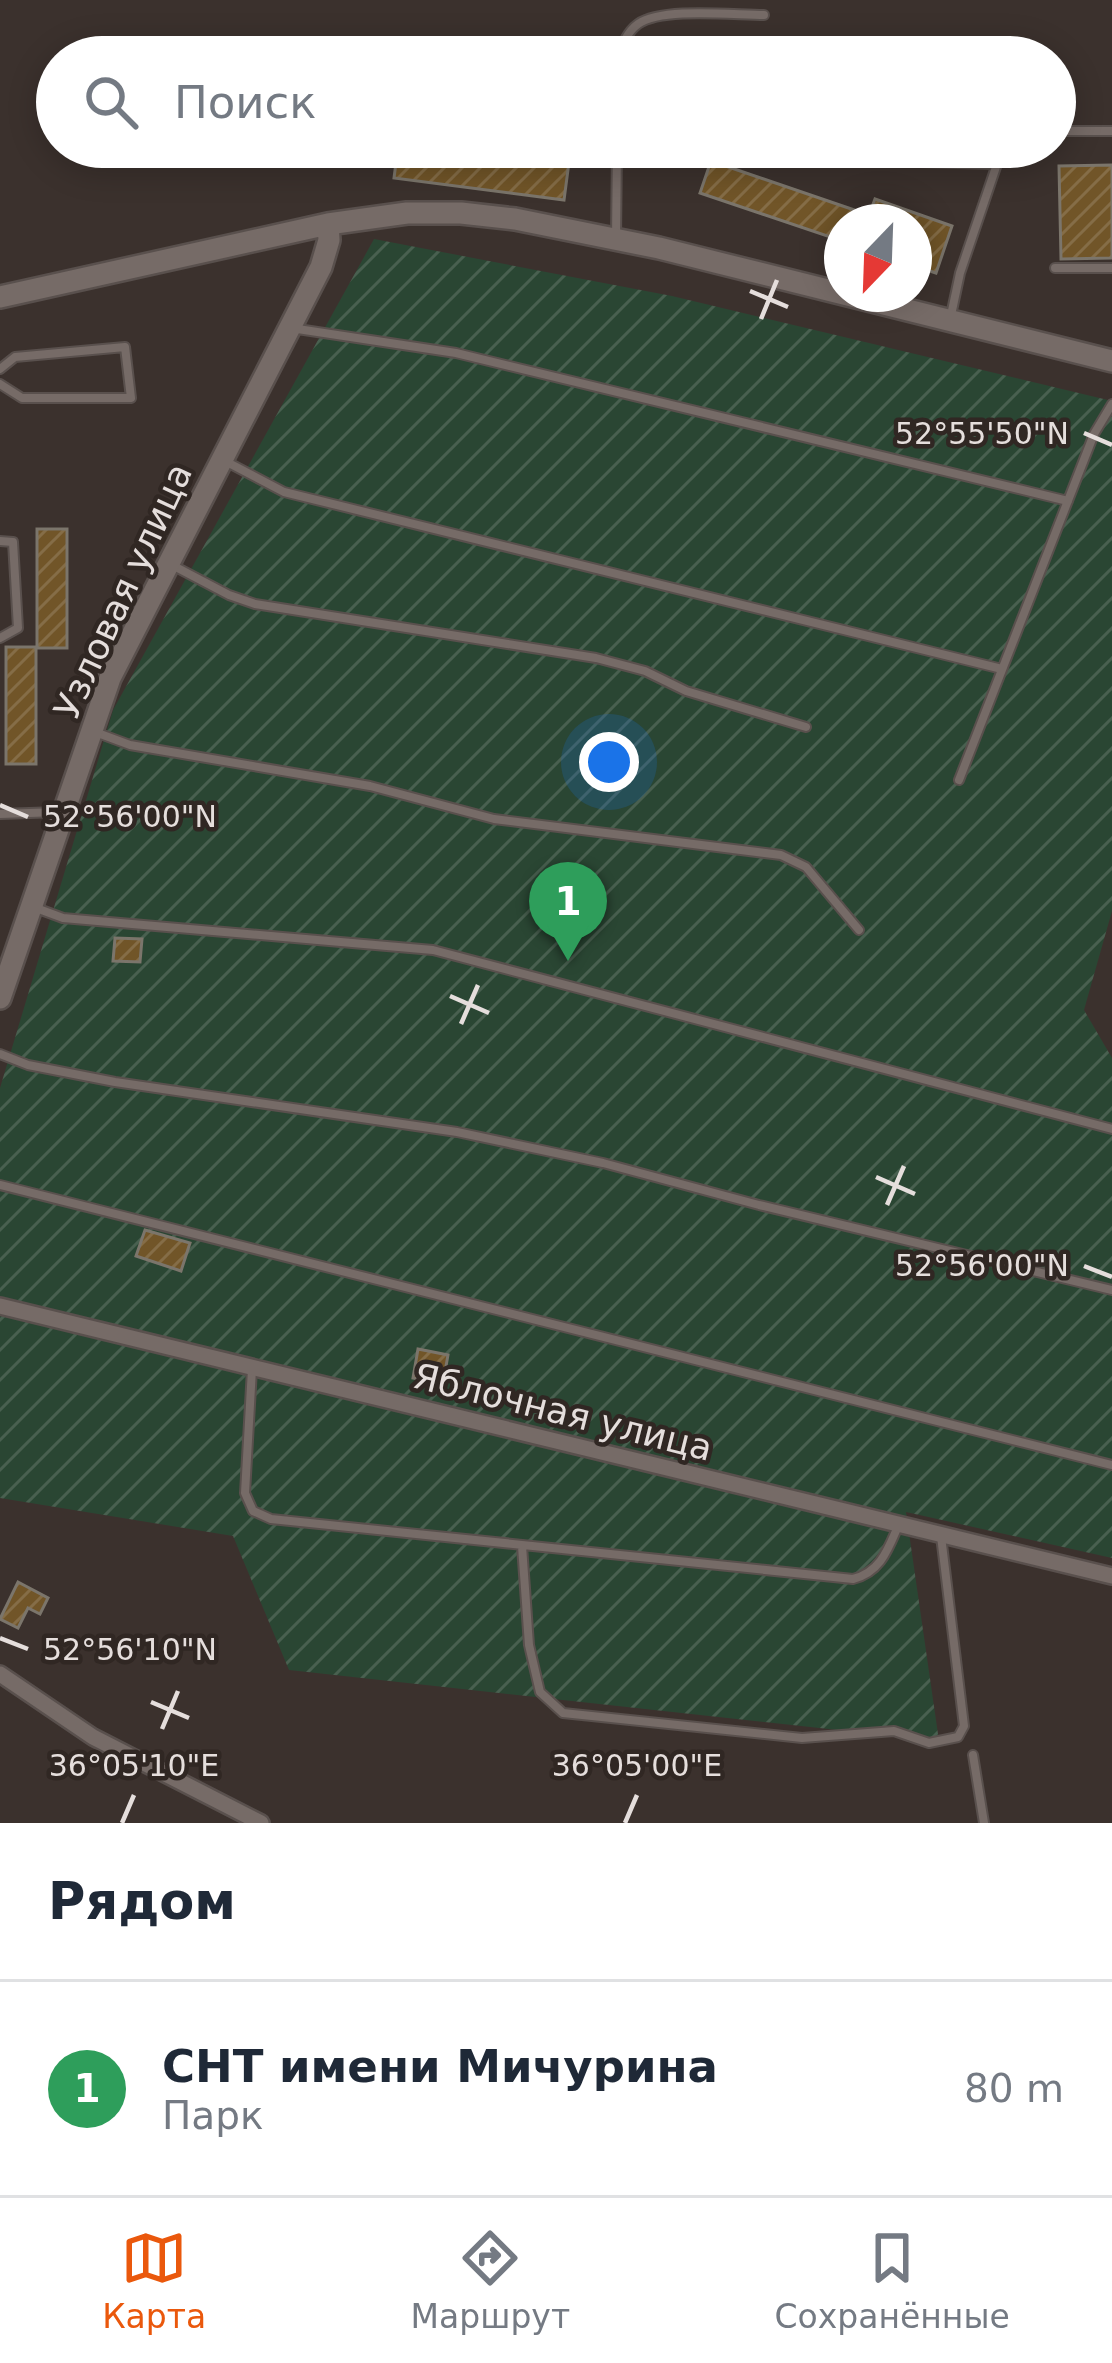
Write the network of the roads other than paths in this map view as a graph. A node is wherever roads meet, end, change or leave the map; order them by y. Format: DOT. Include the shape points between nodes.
graph roads {
  1 [pos="764,15"];
  2 [pos="627,36"];
  3 [pos="1112,130"];
  4 [pos="1076,131"];
  5 [pos="617,168"];
  6 [pos="996,168"];
  7 [pos="328,224"];
  8 [pos="616,239"];
  9 [pos="1055,268"];
  10 [pos="1112,268"];
  11 [pos="0,297"];
  12 [pos="950,322"];
  13 [pos="290,327"];
  14 [pos="1112,361"];
  15 [pos="0,369"];
  16 [pos="0,384"];
  17 [pos="1112,404"];
  18 [pos="222,460"];
  19 [pos="1068,501"];
  20 [pos="0,541"];
  21 [pos="169,563"];
  22 [pos="0,638"];
  23 [pos="1002,669"];
  24 [pos="806,727"];
  25 [pos="92,730"];
  26 [pos="958,780"];
  27 [pos="63,812"];
  28 [pos="0,814"];
  29 [pos="31,906"];
  30 [pos="859,930"];
  31 [pos="0,998"];
  32 [pos="0,1054"];
  33 [pos="1112,1129"];
  34 [pos="0,1185"];
  35 [pos="1112,1290"];
  36 [pos="0,1306"];
  37 [pos="252,1367"];
  38 [pos="1112,1465"];
  39 [pos="899,1524"];
  40 [pos="941,1534"];
  41 [pos="522,1546"];
  42 [pos="1112,1576"];
  43 [pos="0,1674"];
  44 [pos="973,1755"];
  45 [pos="260,1823"];
  46 [pos="984,1823"];
  1 -- 2 [label="lane" via="664,15 641,21"];
  3 -- 4 [label="lane"];
  5 -- 8 [label="lane"];
  6 -- 12 [label="lane"];
  7 -- 8 [label="street" via="461,213"];
  7 -- 11 [label="street"];
  7 -- 13 [label="street, Узловая улица" via="326,253"];
  8 -- 12 [label="street"];
  9 -- 10 [label="lane"];
  12 -- 14 [label="street"];
  13 -- 18 [label="street, Узловая улица"];
  13 -- 19 [label="lane" via="456,353"];
  15 -- 16 [label="lane" via="15,358 125,347 130,398 22,398"];
  17 -- 19 [label="lane"];
  18 -- 21 [label="street, Узловая улица"];
  18 -- 23 [label="lane" via="284,492"];
  19 -- 23 [label="lane"];
  20 -- 22 [label="lane" via="13,542 18,628"];
  21 -- 24 [label="lane" via="255,604 596,658"];
  21 -- 25 [label="street, Узловая улица"];
  23 -- 26 [label="lane"];
  25 -- 27 [label="street, Узловая улица"];
  25 -- 30 [label="lane" via="130,745 370,786 494,819 781,855 806,867"];
  27 -- 28 [label="lane"];
  27 -- 29 [label="street, Узловая улица"];
  29 -- 31 [label="street, Узловая улица"];
  29 -- 33 [label="lane" via="63,918 433,950"];
  32 -- 35 [label="lane" via="116,1082 582,1158"];
  34 -- 38 [label="lane"];
  36 -- 37 [label="street, Яблочная улица"];
  37 -- 39 [label="street, Яблочная улица"];
  37 -- 41 [label="lane" via="244,1493 253,1510 271,1519"];
  39 -- 40 [label="street, Яблочная улица"];
  39 -- 41 [label="lane" via="885,1556 869,1575 853,1579"];
  40 -- 41 [label="lane" via="964,1726 958,1737 929,1743 894,1731 802,1738 563,1713 540,1692 534,1669"];
  40 -- 42 [label="street, Яблочная улица"];
  43 -- 45 [label="street" via="93,1737"];
  44 -- 46 [label="lane"];
}
